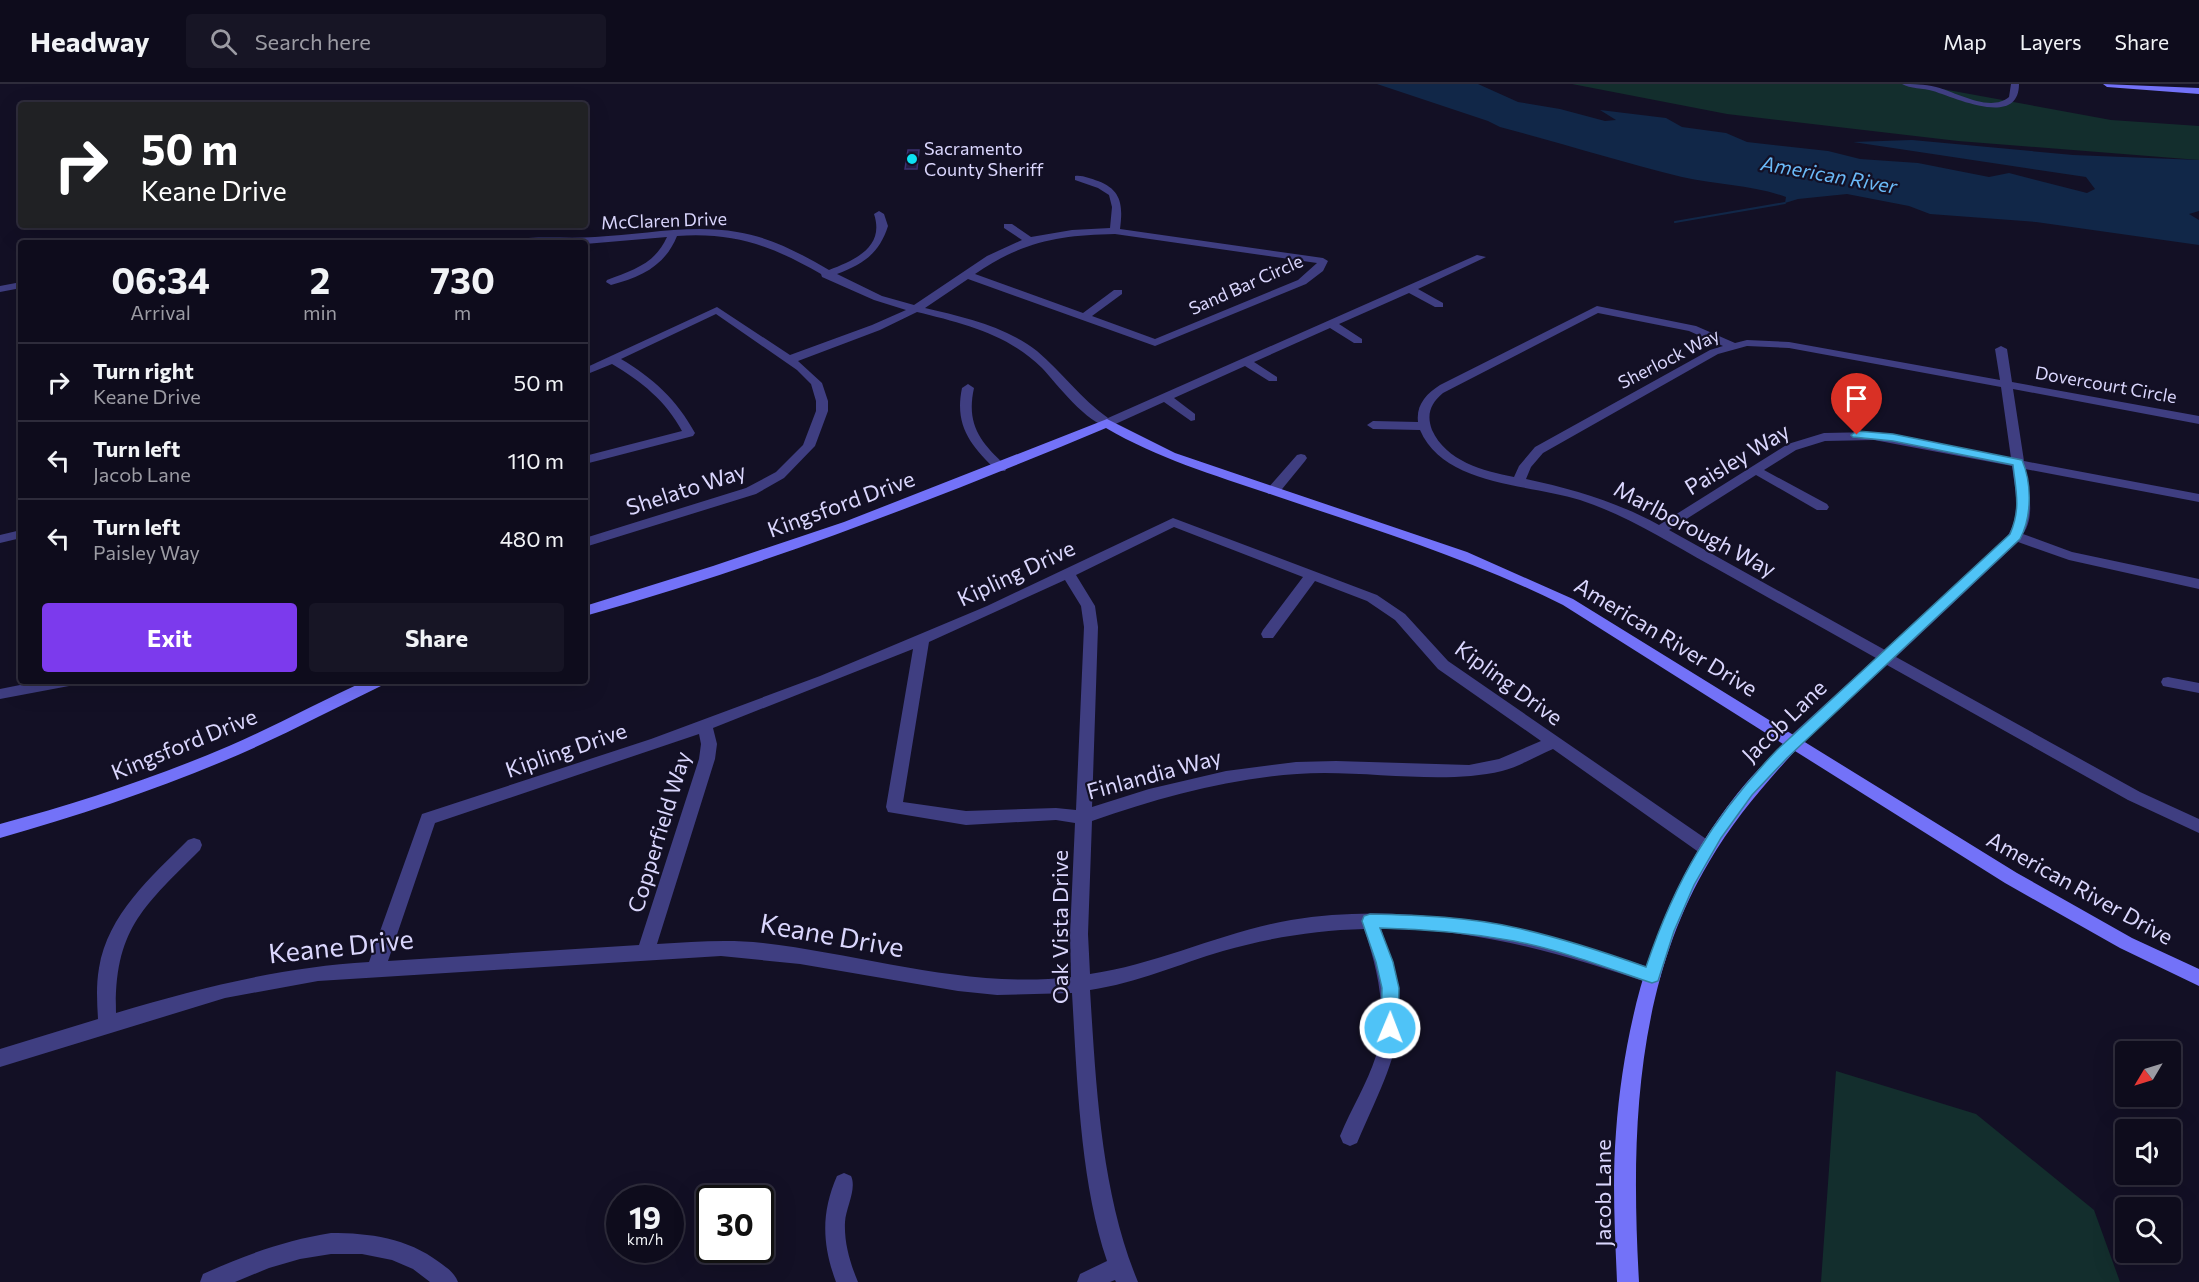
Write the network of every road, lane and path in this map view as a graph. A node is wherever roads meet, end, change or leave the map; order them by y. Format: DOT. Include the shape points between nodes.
graph roads {
  1 [pos="1906,84"];
  2 [pos="2015,84"];
  3 [pos="2110,84"];
  4 [pos="2199,91"];
  5 [pos="1078,178"];
  6 [pos="879,214"];
  7 [pos="1008,225"];
  8 [pos="1115,231"];
  9 [pos="673,234"];
  10 [pos="588,241"];
  11 [pos="1030,241"];
  12 [pos="1482,257"];
  13 [pos="826,274"];
  14 [pos="968,274"];
  15 [pos="611,282"];
  16 [pos="18,286"];
  17 [pos="0,289"];
  18 [pos="1410,289"];
  19 [pos="1118,292"];
  20 [pos="1439,305"];
  21 [pos="915,309"];
  22 [pos="1084,317"];
  23 [pos="1331,324"];
  24 [pos="1358,341"];
  25 [pos="1733,346"];
  26 [pos="2001,349"];
  27 [pos="612,359"];
  28 [pos="789,360"];
  29 [pos="1246,362"];
  30 [pos="588,371"];
  31 [pos="1273,380"];
  32 [pos="2007,385"];
  33 [pos="968,388"];
  34 [pos="1165,397"];
  35 [pos="1191,417"];
  36 [pos="2199,420"];
  37 [pos="1107,423"];
  38 [pos="1373,425"];
  39 [pos="1424,426"];
  40 [pos="1301,458"];
  41 [pos="588,459"];
  42 [pos="2018,463"];
  43 [pos="1001,468"];
  44 [pos="1755,470"];
  45 [pos="1520,482"];
  46 [pos="1273,491"];
  47 [pos="2199,498"];
  48 [pos="1822,507"];
  49 [pos="1660,530"];
  50 [pos="18,535"];
  51 [pos="2016,536"];
  52 [pos="0,539"];
  53 [pos="588,542"];
  54 [pos="1068,573"];
  55 [pos="1313,574"];
  56 [pos="2199,584"];
  57 [pos="588,610"];
  58 [pos="1268,634"];
  59 [pos="922,640"];
  60 [pos="1887,657"];
  61 [pos="2168,682"];
  62 [pos="53,684"];
  63 [pos="372,684"];
  64 [pos="2199,688"];
  65 [pos="0,694"];
  66 [pos="705,726"];
  67 [pos="1554,742"];
  68 [pos="1794,742"];
  69 [pos="1083,817"];
  70 [pos="2199,826"];
  71 [pos="0,831"];
  72 [pos="194,845"];
  73 [pos="1706,848"];
  74 [pos="1370,921"];
  75 [pos="646,952"];
  76 [pos="376,968"];
  77 [pos="1652,976"];
  78 [pos="2199,978"];
  79 [pos="1080,984"];
  80 [pos="107,1025"];
  81 [pos="0,1058"];
  82 [pos="1350,1136"];
  83 [pos="844,1182"];
  84 [pos="1123,1274"];
  85 [pos="211,1282"];
  86 [pos="447,1282"];
  87 [pos="847,1282"];
  88 [pos="1088,1282"];
  89 [pos="1628,1282"];
  1 -- 2 [label="street" via="1996,104 2014,97"];
  3 -- 4 [label="street"];
  5 -- 8 [label="street" via="1107,188 1115,196"];
  6 -- 13 [label="street" via="883,226 876,247 858,261"];
  7 -- 11 [label="street"];
  8 -- 11 [label="street, Sand Bar Circle" via="1087,231"];
  8 -- 22 [label="street, Sand Bar Circle" via="1323,261 1302,282 1155,343"];
  9 -- 10 [label="street, McClaren Drive"];
  9 -- 13 [label="street, McClaren Drive" via="714,232 751,237"];
  9 -- 15 [label="street" via="657,262"];
  11 -- 14 [label="street, Sand Bar Circle" via="1002,252"];
  12 -- 18 [label="street"];
  13 -- 21 [label="street, McClaren Drive" via="865,293"];
  14 -- 21 [label="street"];
  14 -- 22 [label="street, Sand Bar Circle"];
  16 -- 17 [label="street"];
  18 -- 20 [label="street"];
  18 -- 23 [label="street"];
  19 -- 22 [label="street"];
  21 -- 28 [label="street" via="887,324"];
  21 -- 37 [label="street, American River Drive" via="976,324 1018,344 1034,354 1085,407"];
  23 -- 24 [label="street"];
  23 -- 29 [label="street"];
  25 -- 32 [label="street, Sherlock Way" via="1789,345"];
  25 -- 39 [label="street" via="1692,328 1597,309 1435,393 1424,408"];
  25 -- 45 [label="street, Sherlock Way" via="1714,352 1539,450 1525,466"];
  26 -- 32 [label="street"];
  27 -- 28 [label="street, Shelato Way" via="717,309"];
  27 -- 30 [label="street"];
  27 -- 41 [label="street" via="663,394 690,433"];
  28 -- 53 [label="street, Shelato Way" via="810,375 822,401 811,441 792,466 767,484 735,498"];
  29 -- 31 [label="street"];
  29 -- 34 [label="street"];
  32 -- 36 [label="street, Dovercourt Circle"];
  32 -- 42 [label="street"];
  33 -- 43 [label="street" via="964,410 968,429 983,452"];
  34 -- 35 [label="street"];
  34 -- 37 [label="street"];
  37 -- 43 [label="street, Kingsford Drive"];
  37 -- 46 [label="street, American River Drive" via="1171,456"];
  38 -- 39 [label="street"];
  39 -- 45 [label="street, Marlborough Way" via="1434,444 1455,461 1485,474"];
  40 -- 46 [label="street"];
  42 -- 44 [label="street, Paisley Way" via="1893,438 1848,435 1798,445"];
  42 -- 47 [label="street"];
  42 -- 51 [label="street" via="2024,518"];
  43 -- 57 [label="street, Kingsford Drive" via="829,533"];
  44 -- 48 [label="street"];
  44 -- 49 [label="street, Paisley Way"];
  45 -- 49 [label="street, Marlborough Way" via="1588,499"];
  46 -- 68 [label="street, American River Drive" via="1462,555 1536,586 1600,620"];
  49 -- 60 [label="street, Marlborough Way"];
  50 -- 52 [label="street"];
  51 -- 56 [label="street" via="2069,556"];
  51 -- 60 [label="street, Jacob Lane"];
  54 -- 55 [label="street, Kipling Drive" via="1173,522"];
  54 -- 59 [label="street, Kipling Drive"];
  54 -- 69 [label="street, Oak Vista Drive" via="1088,606 1091,627"];
  55 -- 58 [label="street"];
  55 -- 67 [label="street, Kipling Drive" via="1387,606 1443,665"];
  59 -- 66 [label="street, Kipling Drive"];
  59 -- 69 [label="street, Finlandia Way" via="894,807 966,818 1056,814"];
  60 -- 68 [label="street, Jacob Lane"];
  60 -- 70 [label="street, Marlborough Way" via="2134,795"];
  61 -- 64 [label="street"];
  62 -- 65 [label="street"];
  63 -- 71 [label="street, Kingsford Drive" via="172,776"];
  66 -- 75 [label="street, Copperfield Way" via="707,759"];
  66 -- 76 [label="street, Kipling Drive" via="428,819"];
  67 -- 69 [label="street, Finlandia Way" via="1511,762 1469,771 1336,767 1226,777 1149,795"];
  67 -- 73 [label="street, Kipling Drive"];
  68 -- 73 [label="street, Jacob Lane" via="1747,791"];
  68 -- 78 [label="street, American River Drive" via="2067,911"];
  69 -- 79 [label="street, Oak Vista Drive"];
  72 -- 80 [label="street" via="146,894 118,936 108,969"];
  73 -- 77 [label="street, Jacob Lane" via="1666,931"];
  74 -- 77 [label="street, Keane Drive" via="1425,922 1515,934"];
  74 -- 79 [label="street, Keane Drive" via="1268,932 1152,968"];
  74 -- 82 [label="street" via="1385,962 1391,1014 1386,1054"];
  75 -- 76 [label="street, Keane Drive"];
  75 -- 79 [label="street, Keane Drive" via="737,948 967,986"];
  76 -- 80 [label="street, Keane Drive" via="318,973 237,988"];
  77 -- 89 [label="street, Jacob Lane" via="1637,1039 1626,1129"];
  79 -- 84 [label="street, Oak Vista Drive" via="1099,1195"];
  80 -- 81 [label="street, Keane Drive"];
  83 -- 87 [label="street" via="833,1233 837,1259"];
  84 -- 88 [label="street"];
  85 -- 86 [label="street" via="271,1255 300,1247 356,1243 405,1254 427,1265"];
}
